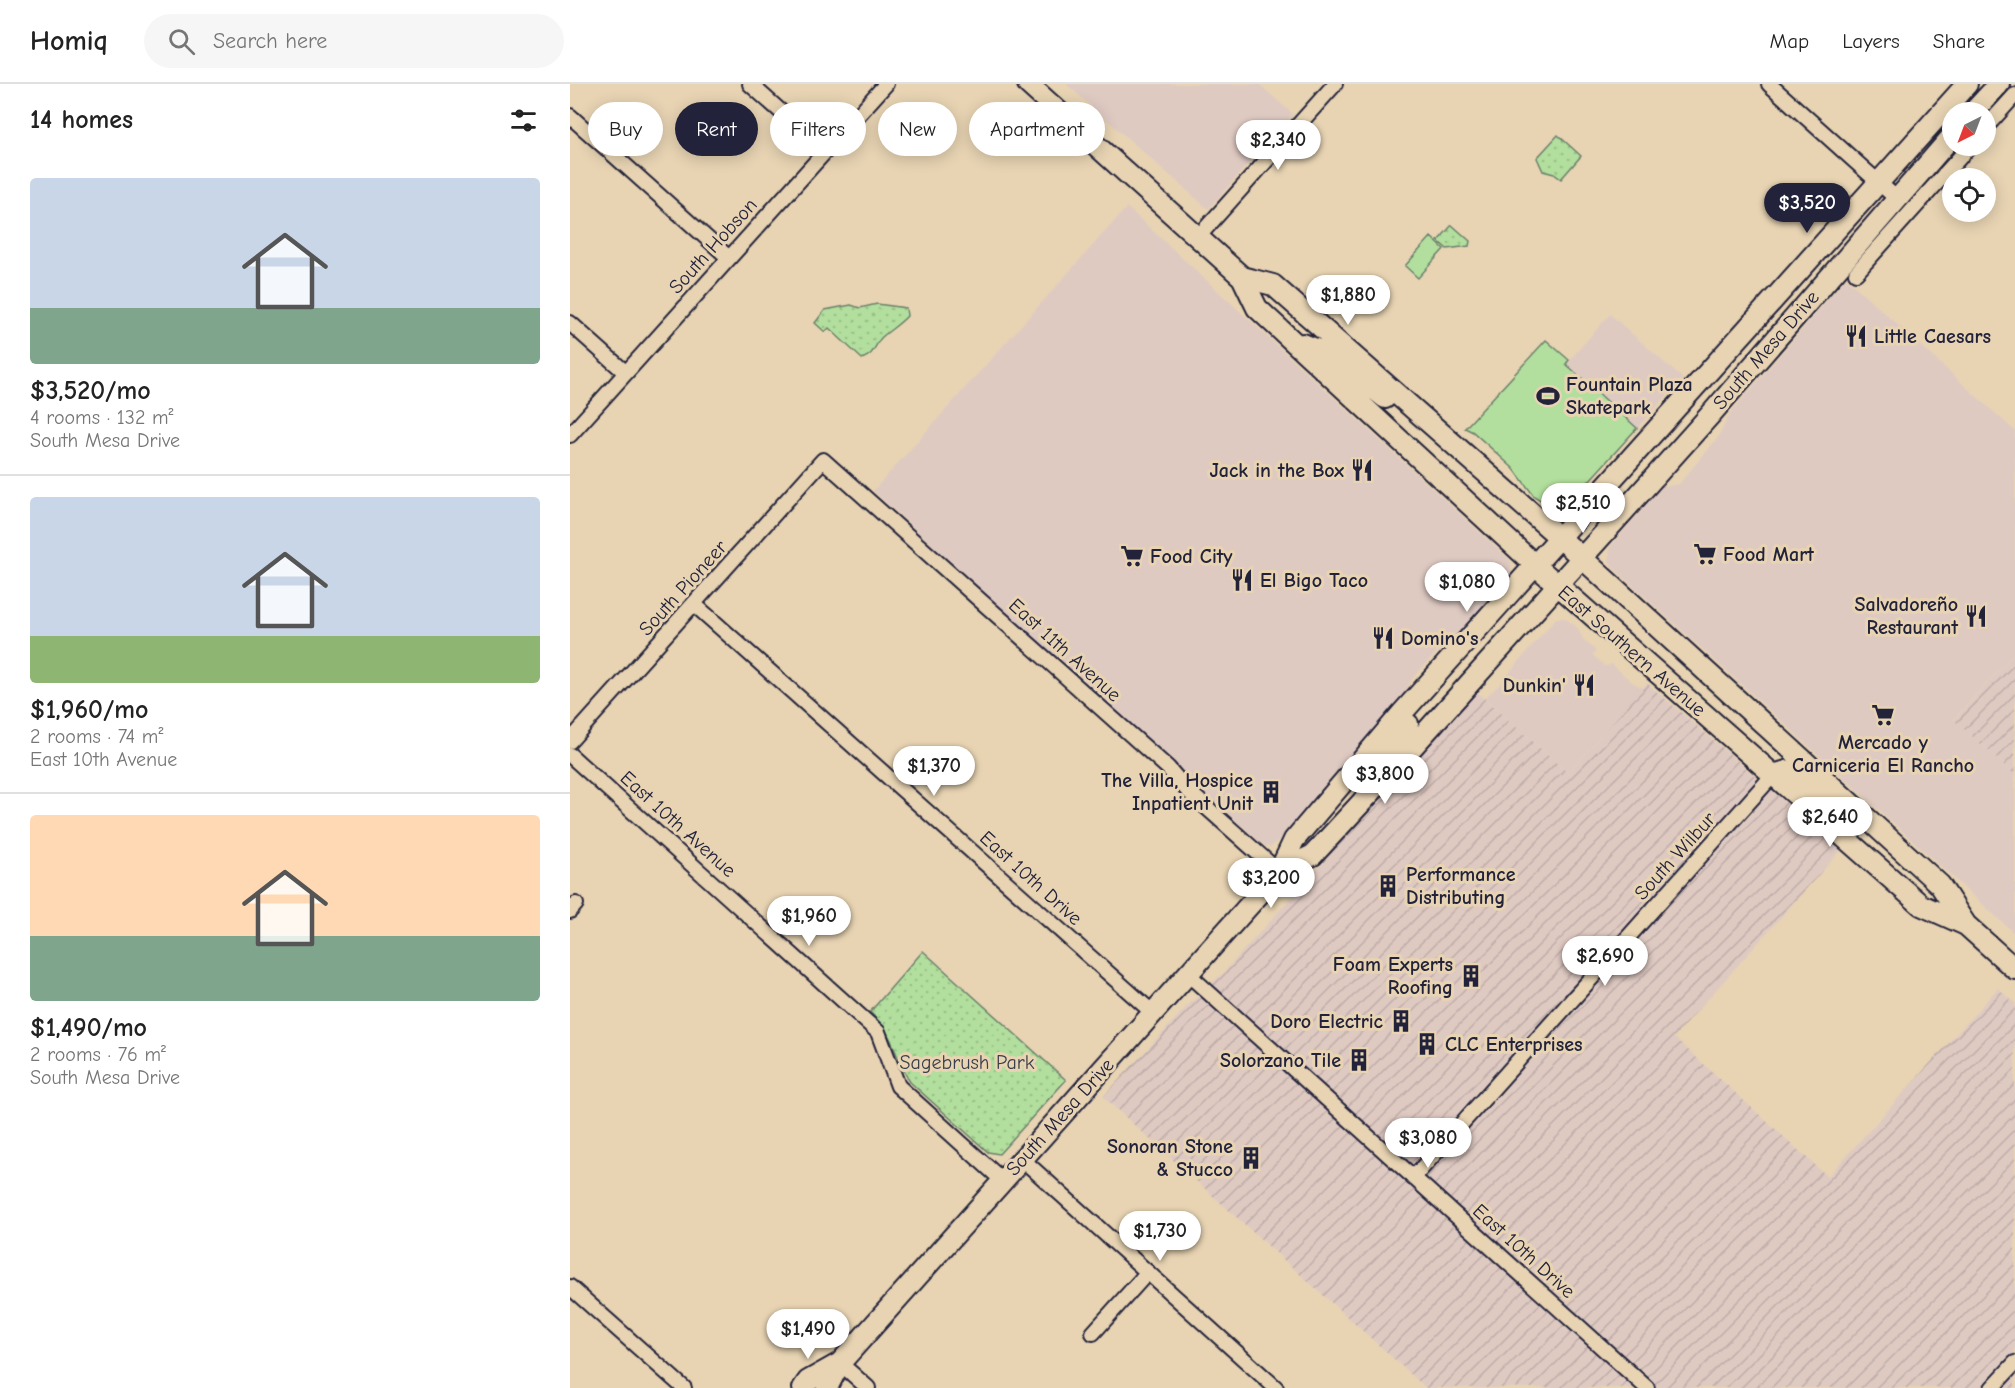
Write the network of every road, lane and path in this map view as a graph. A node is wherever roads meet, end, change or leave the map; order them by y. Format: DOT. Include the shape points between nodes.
graph roads {
  1 [pos="750,84"];
  2 [pos="886,84"];
  3 [pos="1028,84"];
  4 [pos="1335,84"];
  5 [pos="1769,84"];
  6 [pos="1967,84"];
  7 [pos="1999,84"];
  8 [pos="2015,95"];
  9 [pos="770,102"];
  10 [pos="1982,102"];
  11 [pos="866,106"];
  12 [pos="570,116"];
  13 [pos="1996,116"];
  14 [pos="1942,147"];
  15 [pos="821,156"];
  16 [pos="1961,156"];
  17 [pos="1878,182"];
  18 [pos="1896,198"];
  19 [pos="1198,237"];
  20 [pos="729,258"];
  21 [pos="1856,273"];
  22 [pos="1242,277"];
  23 [pos="570,323"];
  24 [pos="1293,341"];
  25 [pos="626,373"];
  26 [pos="1415,410"];
  27 [pos="570,435"];
  28 [pos="823,460"];
  29 [pos="1559,537"];
  30 [pos="1582,558"];
  31 [pos="1535,565"];
  32 [pos="1558,585"];
  33 [pos="694,604"];
  34 [pos="1421,692"];
  35 [pos="570,741"];
  36 [pos="570,754"];
  37 [pos="1773,775"];
  38 [pos="1361,803"];
  39 [pos="1888,836"];
  40 [pos="1279,872"];
  41 [pos="1966,925"];
  42 [pos="2015,969"];
  43 [pos="1188,974"];
  44 [pos="1153,1013"];
  45 [pos="1022,1159"];
  46 [pos="1413,1178"];
  47 [pos="1003,1181"];
  48 [pos="1148,1272"];
  49 [pos="570,1287"];
  50 [pos="1093,1333"];
  51 [pos="840,1363"];
  52 [pos="2015,1363"];
  53 [pos="684,1388"];
  54 [pos="803,1388"];
  55 [pos="827,1388"];
  56 [pos="868,1388"];
  57 [pos="1276,1388"];
  58 [pos="1647,1388"];
  59 [pos="1992,1388"];
  1 -- 9 [label="street"];
  2 -- 11 [label="street, South Hobson"];
  3 -- 19 [label="main road, East Southern Avenue"];
  4 -- 19 [label="street"];
  5 -- 17 [label="street"];
  6 -- 17 [label="main road, South Mesa Drive"];
  7 -- 10 [label="main road"];
  8 -- 13 [label="street"];
  12 -- 20 [label="street"];
  14 -- 18 [label="main road, South Mesa Drive"];
  15 -- 20 [label="street, South Hobson"];
  16 -- 21 [label="street"];
  17 -- 18 [label="street"];
  17 -- 29 [label="main road, South Mesa Drive"];
  18 -- 30 [label="main road, South Mesa Drive"];
  19 -- 22 [label="main road, East Southern Avenue"];
  20 -- 25 [label="street, South Hobson"];
  22 -- 24 [label="main road, East Southern Avenue" via="1257,308"];
  22 -- 26 [label="main road, East Southern Avenue" via="1273,285"];
  23 -- 25 [label="street"];
  24 -- 26 [label="main road" via="1329,354 1389,401"];
  24 -- 31 [label="main road, East Southern Avenue"];
  25 -- 27 [label="street, South Hobson"];
  26 -- 29 [label="main road, East Southern Avenue"];
  28 -- 33 [label="street, South Pioneer"];
  28 -- 40 [label="street, East 11th Avenue"];
  29 -- 30 [label="main road, East Southern Avenue"];
  29 -- 31 [label="main road, South Mesa Drive"];
  30 -- 32 [label="main road, South Mesa Drive"];
  30 -- 39 [label="main road, East Southern Avenue"];
  31 -- 32 [label="main road, East Southern Avenue"];
  31 -- 34 [label="main road, South Mesa Drive"];
  32 -- 37 [label="main road, East Southern Avenue"];
  32 -- 38 [label="main road, South Mesa Drive"];
  33 -- 35 [label="street, South Pioneer"];
  33 -- 44 [label="street, East 10th Drive"];
  34 -- 38 [label="main road" via="1412,717 1367,781"];
  34 -- 40 [label="main road, South Mesa Drive" via="1294,840"];
  36 -- 47 [label="street, East 10th Avenue" via="878,1032 898,1086"];
  37 -- 39 [label="main road" via="1790,771 1802,777 1869,832"];
  37 -- 41 [label="main road, East Southern Avenue" via="1921,905"];
  37 -- 46 [label="street, South Wilbur"];
  38 -- 40 [label="main road, South Mesa Drive" via="1313,855"];
  39 -- 41 [label="main road, East Southern Avenue" via="1940,885"];
  40 -- 43 [label="main road, South Mesa Drive"];
  41 -- 42 [label="main road, East Southern Avenue"];
  43 -- 44 [label="main road, South Mesa Drive"];
  43 -- 46 [label="street, East 10th Drive"];
  44 -- 45 [label="main road, South Mesa Drive"];
  45 -- 47 [label="main road, South Mesa Drive"];
  45 -- 48 [label="street"];
  46 -- 58 [label="street, East 10th Drive"];
  47 -- 51 [label="main road, South Mesa Drive"];
  48 -- 50 [label="street"];
  48 -- 57 [label="street"];
  49 -- 53 [label="street"];
  51 -- 54 [label="main road, South Mesa Drive"];
  51 -- 55 [label="main road, South Mesa Drive"];
  51 -- 56 [label="street"];
  52 -- 59 [label="street"];
}
